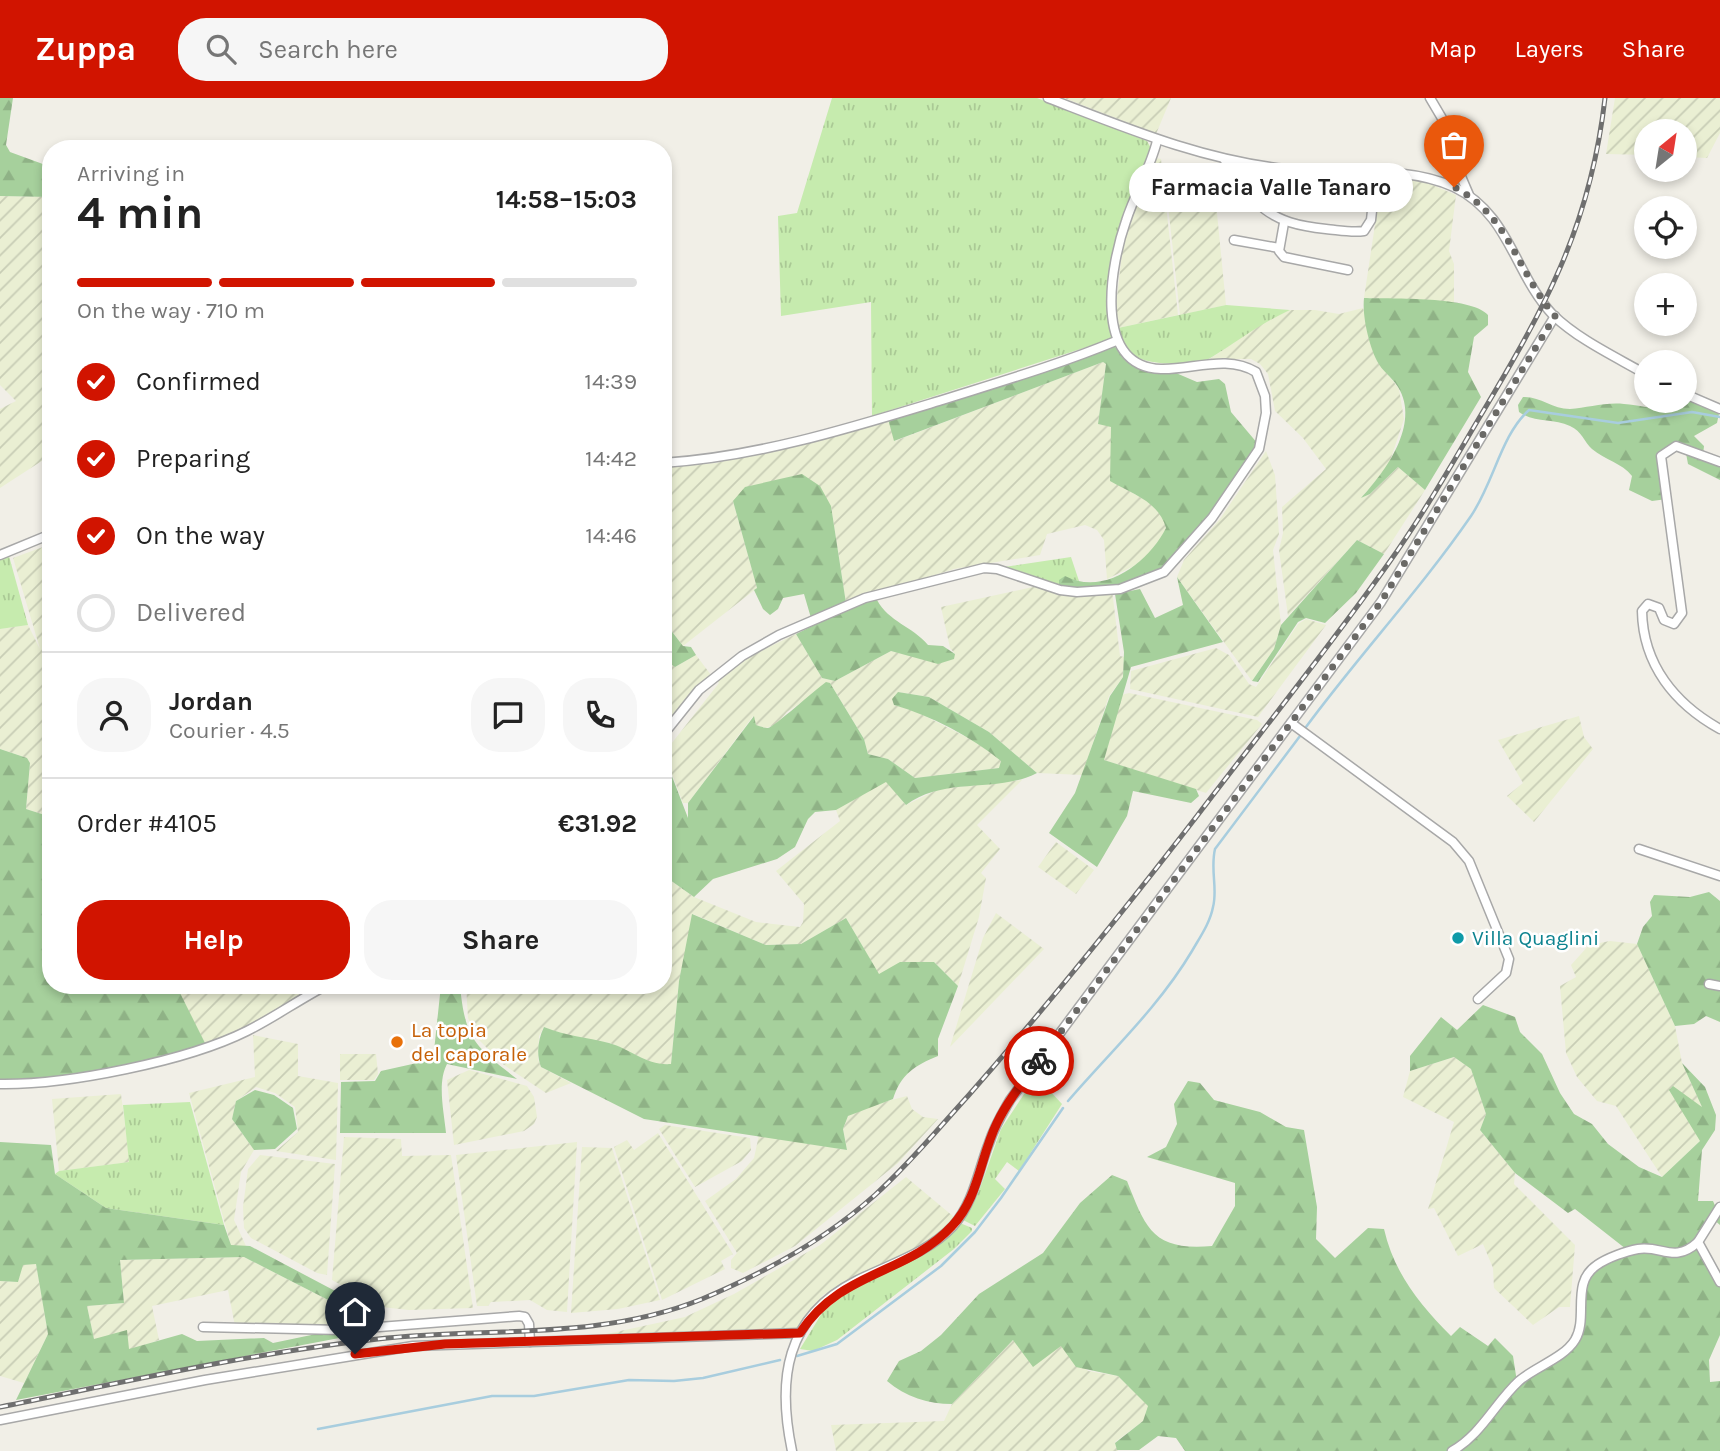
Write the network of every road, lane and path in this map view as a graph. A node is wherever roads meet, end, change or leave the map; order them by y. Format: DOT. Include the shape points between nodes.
graph roads {
  1 [pos="1048,98"];
  2 [pos="1430,98"];
  3 [pos="1157,141"];
  4 [pos="1224,159"];
  5 [pos="1376,174"];
  6 [pos="1469,195"];
  7 [pos="1284,223"];
  8 [pos="1234,240"];
  9 [pos="1279,248"];
  10 [pos="1348,270"];
  11 [pos="1555,316"];
  12 [pos="1116,341"];
  13 [pos="1634,367"];
  14 [pos="1697,399"];
  15 [pos="1720,409"];
  16 [pos="672,462"];
  17 [pos="1720,462"];
  18 [pos="42,538"];
  19 [pos="0,555"];
  20 [pos="1291,723"];
  21 [pos="672,724"];
  22 [pos="1720,729"];
  23 [pos="1639,849"];
  24 [pos="1720,876"];
  25 [pos="1709,984"];
  26 [pos="1720,986"];
  27 [pos="311,994"];
  28 [pos="1478,999"];
  29 [pos="0,1084"];
  30 [pos="1720,1207"];
  31 [pos="1698,1242"];
  32 [pos="1720,1282"];
  33 [pos="203,1327"];
  34 [pos="800,1333"];
  35 [pos="530,1342"];
  36 [pos="0,1420"];
  37 [pos="792,1451"];
  38 [pos="1452,1451"];
  1 -- 3 [label="street"];
  2 -- 6 [label="street" via="1443,120 1442,132"];
  3 -- 4 [label="street"];
  3 -- 12 [label="street" via="1120,239 1112,307"];
  4 -- 5 [label="street" via="1286,169"];
  4 -- 7 [label="street" via="1251,195"];
  5 -- 6 [label="street" via="1429,177"];
  5 -- 7 [label="street" via="1371,220 1364,231"];
  6 -- 11 [label="street" via="1503,229"];
  7 -- 9 [label="street"];
  8 -- 9 [label="street"];
  9 -- 10 [label="street" via="1288,259"];
  11 -- 13 [label="street"];
  11 -- 20 [label="street" via="1400,573"];
  12 -- 16 [label="street" via="1040,370 880,419 781,445"];
  12 -- 21 [label="street" via="1130,359 1154,369 1242,364 1256,372 1265,396 1266,427 1259,449 1212,518 1164,572 1120,589 1077,592 984,568 865,597 779,635 711,678"];
  14 -- 15 [label="street"];
  17 -- 22 [label="street" via="1676,446 1661,456 1682,613 1674,624 1664,620 1659,608 1648,604 1642,611 1648,654 1666,685 1700,718"];
  18 -- 19 [label="street"];
  20 -- 28 [label="street" via="1453,842 1469,861 1509,958 1506,973"];
  20 -- 34 [label="street" via="1010,1100 960,1217 928,1246 840,1290"];
  23 -- 24 [label="street"];
  25 -- 26 [label="street"];
  27 -- 29 [label="street" via="246,1032 207,1047 90,1074"];
  30 -- 31 [label="street"];
  31 -- 32 [label="street"];
  31 -- 38 [label="street" via="1690,1249 1667,1254 1639,1248 1598,1264 1581,1290 1576,1339 1517,1383 1473,1435"];
  33 -- 35 [label="street" via="341,1330 519,1316 527,1319"];
  34 -- 35 [label="street"];
  34 -- 37 [label="street" via="784,1386"];
  35 -- 36 [label="street" via="423,1345 340,1356"];
}
